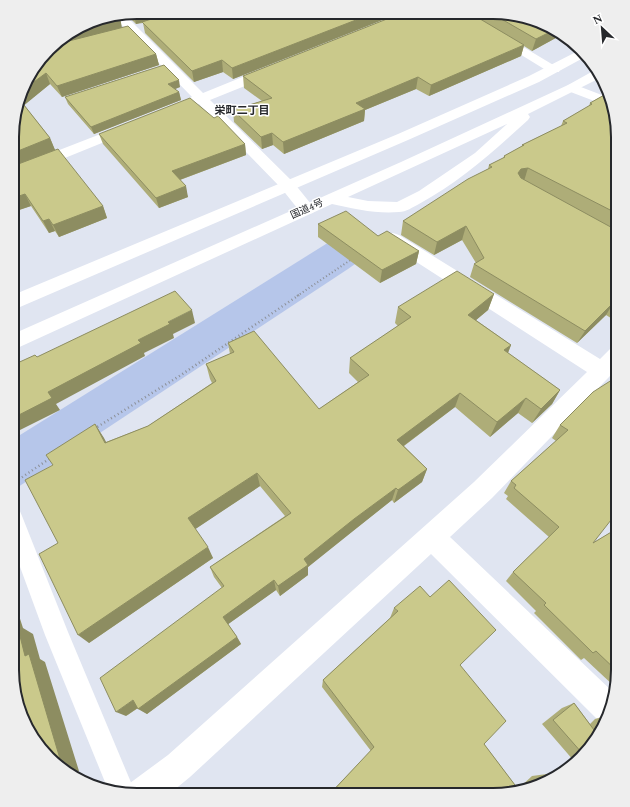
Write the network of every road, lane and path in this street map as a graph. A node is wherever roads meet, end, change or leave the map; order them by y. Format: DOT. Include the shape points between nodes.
graph roads {
  1 [pos="469,19"];
  2 [pos="123,20"];
  3 [pos="147,27"];
  4 [pos="133,31"];
  5 [pos="118,36"];
  6 [pos="578,56"];
  7 [pos="281,66"];
  8 [pos="554,69"];
  9 [pos="594,76"];
  10 [pos="573,88"];
  11 [pos="200,99"];
  12 [pos="605,101"];
  13 [pos="536,105"];
  14 [pos="157,116"];
  15 [pos="142,122"];
  16 [pos="19,172"];
  17 [pos="288,186"];
  18 [pos="330,199"];
  19 [pos="307,209"];
  20 [pos="385,234"];
  21 [pos="19,301"];
  22 [pos="19,339"];
  23 [pos="611,361"];
  24 [pos="611,363"];
  25 [pos="92,431"];
  26 [pos="54,455"];
  27 [pos="19,479"];
  28 [pos="19,535"];
  29 [pos="432,537"];
  30 [pos="606,706"];
  31 [pos="120,787"];
  32 [pos="151,788"];
  1 -- 8 [label="main road"];
  2 -- 4 [label="main road"];
  3 -- 4 [label="main road"];
  4 -- 5 [label="main road"];
  4 -- 11 [label="main road" via="165,68"];
  6 -- 8 [label="main road"];
  7 -- 11 [label="main road"];
  8 -- 17 [label="main road"];
  9 -- 10 [label="main road, 国道4号"];
  10 -- 12 [label="main road"];
  10 -- 13 [label="main road, 国道4号"];
  11 -- 14 [label="main road"];
  11 -- 17 [label="main road"];
  13 -- 18 [label="main road, 国道4号"];
  13 -- 18 [label="main road" via="480,156 400,208 368,206"];
  15 -- 16 [label="main road"];
  17 -- 19 [label="main road"];
  17 -- 21 [label="main road"];
  18 -- 19 [label="main road, 国道4号"];
  19 -- 22 [label="main road, 国道4号"];
  20 -- 23 [label="main road"];
  20 -- 25 [label="path" via="374,245 181,375"];
  24 -- 29 [label="main road"];
  26 -- 27 [label="path"];
  28 -- 31 [label="lane" via="57,635"];
  29 -- 30 [label="main road"];
  29 -- 32 [label="main road" via="179,766"];
}
